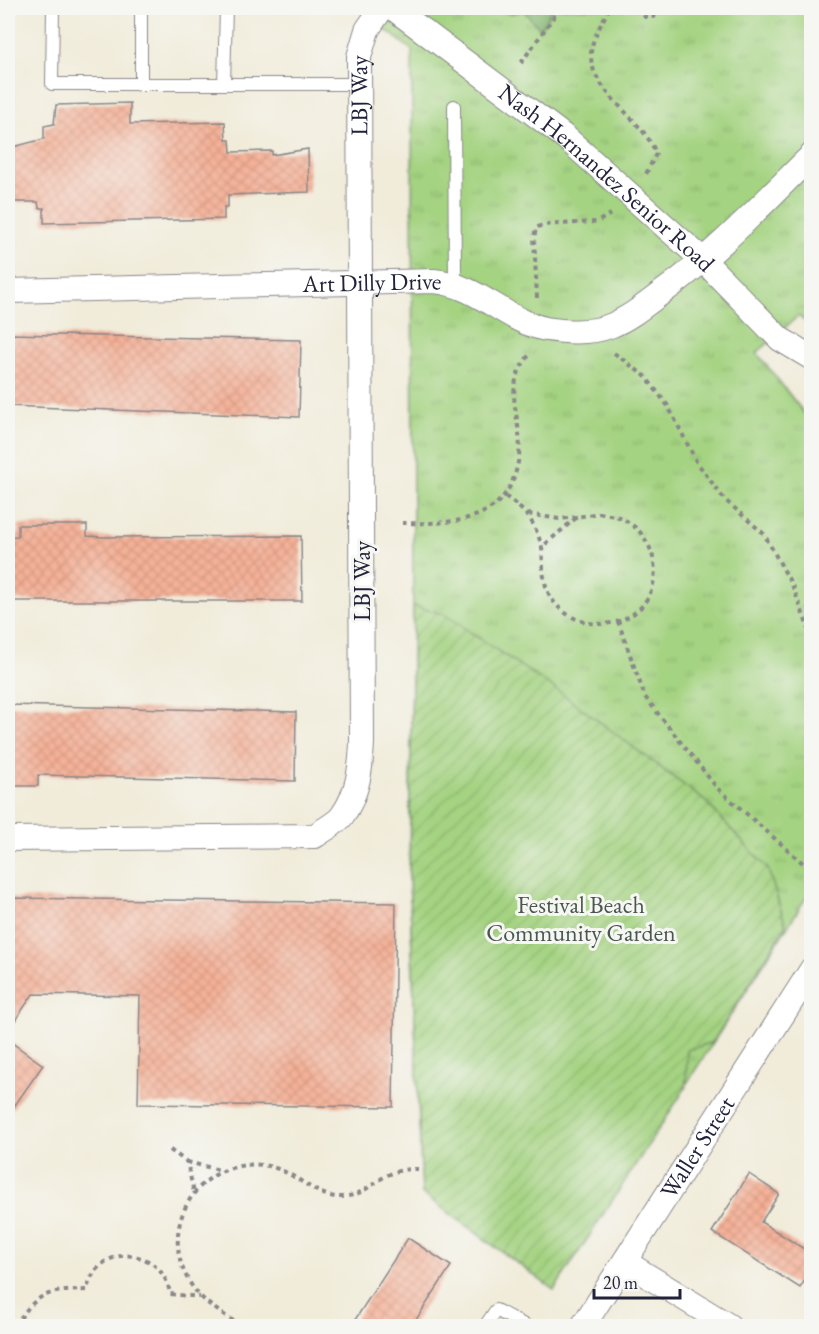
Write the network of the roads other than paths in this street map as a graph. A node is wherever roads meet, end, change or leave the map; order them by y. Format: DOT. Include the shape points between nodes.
graph roads {
  1 [pos="53,8"];
  2 [pos="141,8"];
  3 [pos="226,8"];
  4 [pos="382,8"];
  5 [pos="393,8"];
  6 [pos="141,84"];
  7 [pos="224,84"];
  8 [pos="359,84"];
  9 [pos="454,106"];
  10 [pos="812,155"];
  11 [pos="704,261"];
  12 [pos="455,283"];
  13 [pos="361,284"];
  14 [pos="8,291"];
  15 [pos="812,358"];
  16 [pos="8,839"];
  17 [pos="812,969"];
  18 [pos="625,1262"];
  19 [pos="485,1326"];
  20 [pos="526,1326"];
  21 [pos="583,1326"];
  22 [pos="729,1326"];
  1 -- 6 [label="lane" via="52,84"];
  2 -- 6 [label="lane"];
  3 -- 7 [label="lane"];
  4 -- 8 [label="street, LBJ Way" via="364,39"];
  5 -- 11 [label="street, Nash Hernandez Senior Road" via="565,137"];
  6 -- 7 [label="lane"];
  7 -- 8 [label="lane"];
  8 -- 13 [label="street, LBJ Way"];
  9 -- 12 [label="lane"];
  10 -- 11 [label="street, Art Dilly Drive"];
  11 -- 12 [label="street, Art Dilly Drive" via="635,313 609,327 574,331 545,328 514,317"];
  11 -- 15 [label="street, Nash Hernandez Senior Road" via="780,339"];
  12 -- 13 [label="street, Art Dilly Drive"];
  13 -- 14 [label="street, Art Dilly Drive"];
  13 -- 16 [label="street, LBJ Way" via="361,773 341,817 315,836"];
  17 -- 18 [label="street, Waller Street"];
  18 -- 21 [label="street, Waller Street"];
  18 -- 22 [label="street"];
  19 -- 20 [label="lane" via="496,1310"];
}
